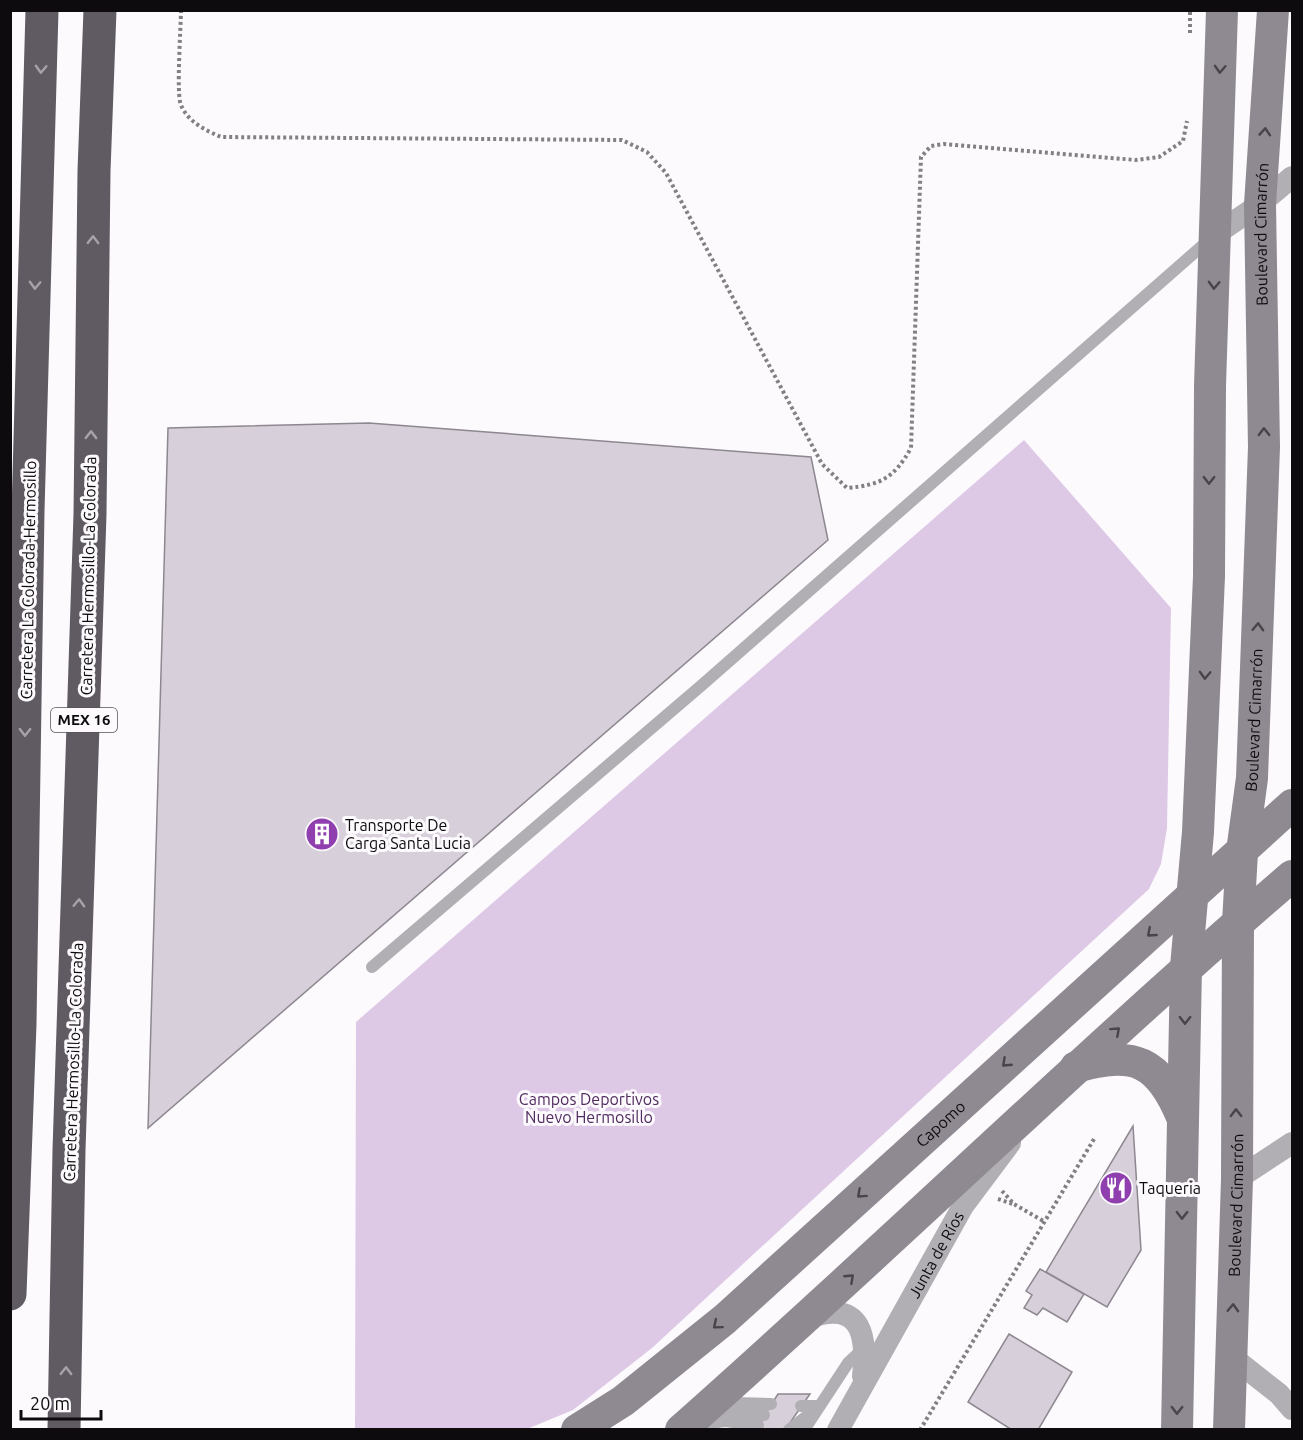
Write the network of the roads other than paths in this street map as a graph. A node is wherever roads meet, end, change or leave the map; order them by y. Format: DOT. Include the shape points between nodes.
graph roads {
  1 [pos="42,10"];
  2 [pos="100,10"];
  3 [pos="1222,10"];
  4 [pos="1273,10"];
  5 [pos="1293,177"];
  6 [pos="1260,204"];
  7 [pos="1216,234"];
  8 [pos="19,516"];
  9 [pos="1293,804"];
  10 [pos="1242,852"];
  11 [pos="1293,876"];
  12 [pos="1190,899"];
  13 [pos="1238,923"];
  14 [pos="372,967"];
  15 [pos="1186,967"];
  16 [pos="1076,1067"];
  17 [pos="1050,1090"];
  18 [pos="1184,1119"];
  19 [pos="1293,1143"];
  20 [pos="1237,1179"];
  21 [pos="11,1278"];
  22 [pos="10,1294"];
  23 [pos="805,1319"];
  24 [pos="864,1347"];
  25 [pos="1232,1358"];
  26 [pos="863,1383"];
  27 [pos="771,1404"];
  28 [pos="810,1409"];
  29 [pos="1293,1409"];
  30 [pos="710,1415"];
  31 [pos="66,1424"];
  32 [pos="791,1424"];
  33 [pos="689,1428"];
  34 [pos="577,1430"];
  35 [pos="710,1430"];
  36 [pos="722,1430"];
  37 [pos="804,1430"];
  38 [pos="838,1430"];
  39 [pos="1177,1430"];
  40 [pos="1229,1430"];
  1 -- 8 [label="highway, Carretera La Colorada-Hermosillo, one-way"];
  31 -- 2 [label="highway, Carretera Hermosillo-La Colorada / MEX 16, one-way" via="69,1150 90,526"];
  3 -- 7 [label="street, one-way"];
  6 -- 4 [label="street, Boulevard Cimarrón, one-way"];
  5 -- 6 [label="street"];
  6 -- 7 [label="street"];
  10 -- 6 [label="street, Boulevard Cimarrón, one-way" via="1252,778 1264,447"];
  7 -- 12 [label="street, one-way" via="1209,576 1198,832"];
  7 -- 14 [label="lane" via="702,685"];
  8 -- 21 [label="highway, Carretera La Colorada-Hermosillo, one-way" via="20,1024"];
  9 -- 10 [label="street, Capomo"];
  10 -- 12 [label="street, Capomo"];
  10 -- 13 [label="street, Boulevard Cimarrón"];
  11 -- 13 [label="street"];
  12 -- 15 [label="street"];
  12 -- 34 [label="street, Capomo, one-way" via="725,1318 623,1401"];
  13 -- 15 [label="street"];
  20 -- 13 [label="street, Boulevard Cimarrón, one-way"];
  16 -- 15 [label="street, one-way"];
  15 -- 18 [label="street, one-way"];
  16 -- 17 [label="street"];
  16 -- 18 [label="street" via="1101,1059 1122,1058 1142,1063 1167,1086"];
  23 -- 17 [label="street, one-way"];
  17 -- 26 [label="street, Junta de Ríos" via="963,1206"];
  18 -- 39 [label="street, one-way"];
  19 -- 20 [label="street"];
  25 -- 20 [label="street, Boulevard Cimarrón, one-way"];
  21 -- 22 [label="highway, Carretera La Colorada-Hermosillo"];
  23 -- 24 [label="street" via="826,1311 841,1311 861,1329"];
  23 -- 33 [label="street"];
  24 -- 26 [label="street"];
  24 -- 28 [label="lane"];
  25 -- 29 [label="street"];
  25 -- 40 [label="street, Boulevard Cimarrón"];
  26 -- 38 [label="street, Junta de Ríos"];
  27 -- 30 [label="lane" via="734,1403"];
  28 -- 32 [label="lane"];
  28 -- 37 [label="lane"];
  30 -- 33 [label="lane"];
  30 -- 33 [label="lane" via="732,1411 761,1420 710,1421"];
  35 -- 36 [label="lane"];
}
